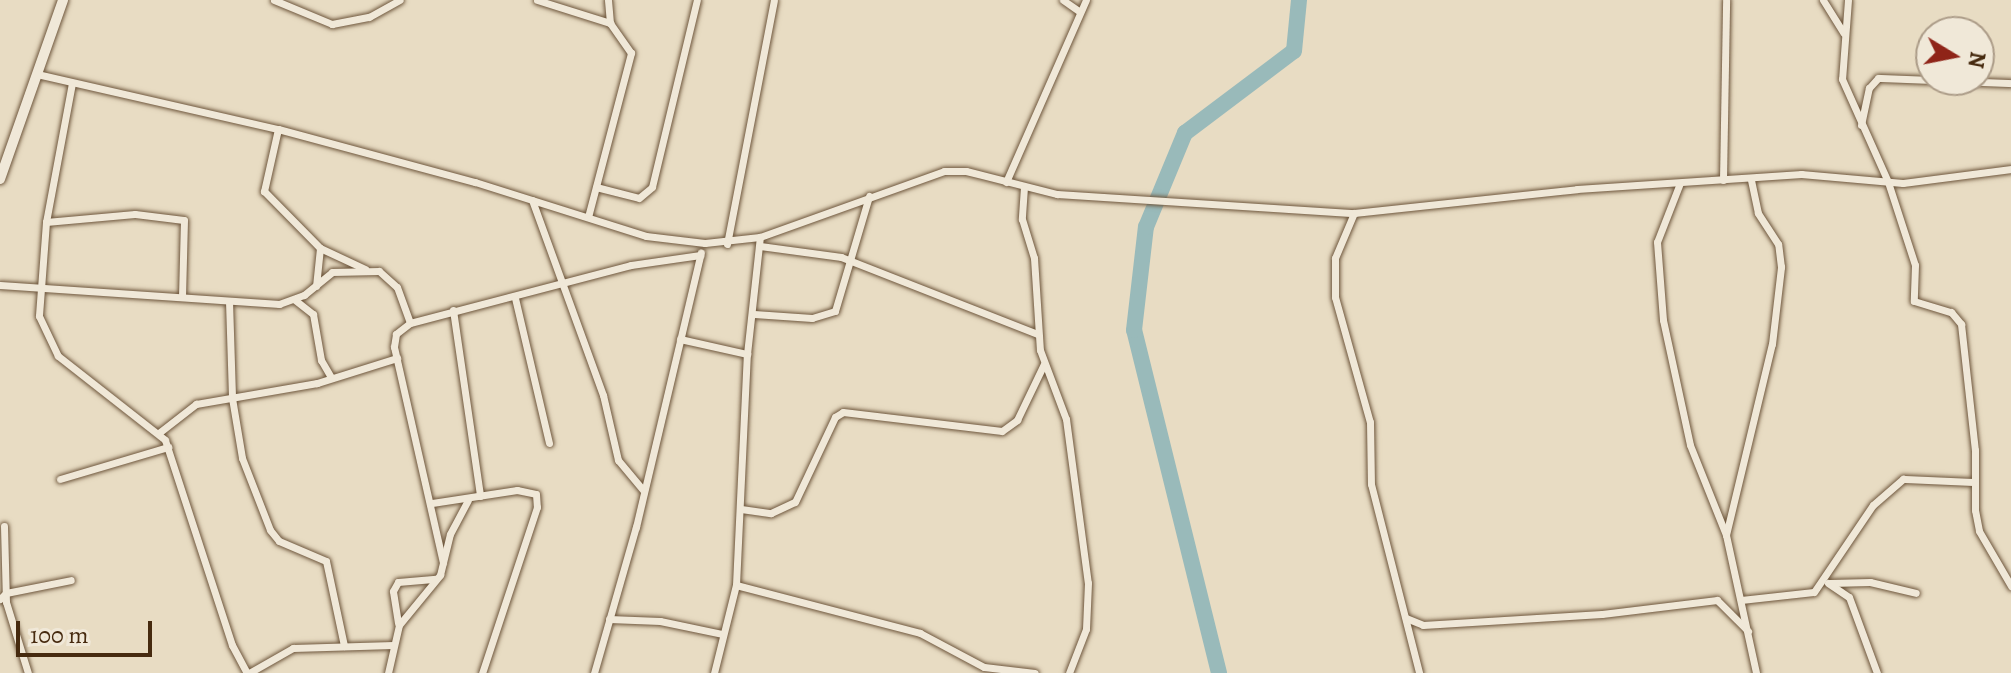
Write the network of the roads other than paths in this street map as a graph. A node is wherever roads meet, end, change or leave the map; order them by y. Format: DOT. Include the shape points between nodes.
graph roads {
  1 [pos="63,0"];
  2 [pos="274,0"];
  3 [pos="400,0"];
  4 [pos="537,0"];
  5 [pos="608,0"];
  6 [pos="697,0"];
  7 [pos="774,0"];
  8 [pos="1063,0"];
  9 [pos="1086,0"];
  10 [pos="1726,0"];
  11 [pos="1823,0"];
  12 [pos="1848,0"];
  13 [pos="1079,11"];
  14 [pos="610,23"];
  15 [pos="1845,35"];
  16 [pos="37,74"];
  17 [pos="72,83"];
  18 [pos="2011,83"];
  19 [pos="1861,125"];
  20 [pos="278,129"];
  21 [pos="2011,169"];
  22 [pos="1,174"];
  23 [pos="1751,179"];
  24 [pos="1723,180"];
  25 [pos="1006,182"];
  26 [pos="1888,182"];
  27 [pos="1680,183"];
  28 [pos="596,187"];
  29 [pos="1024,187"];
  30 [pos="869,196"];
  31 [pos="532,200"];
  32 [pos="1354,213"];
  33 [pos="588,217"];
  34 [pos="46,222"];
  35 [pos="760,241"];
  36 [pos="705,243"];
  37 [pos="727,244"];
  38 [pos="320,248"];
  39 [pos="700,255"];
  40 [pos="851,261"];
  41 [pos="367,270"];
  42 [pos="560,284"];
  43 [pos="0,285"];
  44 [pos="316,287"];
  45 [pos="37,289"];
  46 [pos="182,297"];
  47 [pos="515,298"];
  48 [pos="295,300"];
  49 [pos="229,301"];
  50 [pos="453,310"];
  51 [pos="754,314"];
  52 [pos="410,323"];
  53 [pos="1037,334"];
  54 [pos="680,339"];
  55 [pos="747,354"];
  56 [pos="397,358"];
  57 [pos="1044,364"];
  58 [pos="331,377"];
  59 [pos="232,398"];
  60 [pos="160,432"];
  61 [pos="549,443"];
  62 [pos="168,447"];
  63 [pos="60,479"];
  64 [pos="1975,482"];
  65 [pos="643,490"];
  66 [pos="480,496"];
  67 [pos="468,500"];
  68 [pos="432,503"];
  69 [pos="741,509"];
  70 [pos="4,526"];
  71 [pos="1726,535"];
  72 [pos="443,563"];
  73 [pos="436,579"];
  74 [pos="71,580"];
  75 [pos="1824,584"];
  76 [pos="736,585"];
  77 [pos="2011,586"];
  78 [pos="3,592"];
  79 [pos="1916,593"];
  80 [pos="1741,600"];
  81 [pos="1406,618"];
  82 [pos="609,619"];
  83 [pos="399,625"];
  84 [pos="722,634"];
  85 [pos="1751,635"];
  86 [pos="393,645"];
  87 [pos="344,646"];
  88 [pos="28,673"];
  89 [pos="248,673"];
  90 [pos="388,673"];
  91 [pos="482,673"];
  92 [pos="594,673"];
  93 [pos="714,673"];
  94 [pos="1035,673"];
  95 [pos="1069,673"];
  96 [pos="1419,673"];
  97 [pos="1756,673"];
  98 [pos="1877,673"];
  1 -- 16 [label="street"];
  2 -- 3 [label="street" via="332,24 369,17"];
  4 -- 14 [label="street"];
  5 -- 14 [label="street"];
  6 -- 28 [label="street" via="652,187 639,198"];
  7 -- 37 [label="street"];
  8 -- 13 [label="street"];
  9 -- 13 [label="street"];
  10 -- 24 [label="street"];
  11 -- 15 [label="street"];
  12 -- 15 [label="street"];
  13 -- 25 [label="street"];
  14 -- 28 [label="street" via="631,53"];
  15 -- 19 [label="street" via="1842,79"];
  16 -- 17 [label="street"];
  16 -- 22 [label="street"];
  17 -- 20 [label="street"];
  17 -- 34 [label="street"];
  18 -- 19 [label="street" via="1878,78 1869,88"];
  19 -- 26 [label="street"];
  20 -- 31 [label="street"];
  20 -- 38 [label="street" via="264,191"];
  21 -- 26 [label="street"];
  23 -- 24 [label="street"];
  23 -- 26 [label="street" via="1801,174"];
  23 -- 71 [label="street" via="1758,213 1778,244 1781,267 1772,344"];
  24 -- 27 [label="street"];
  25 -- 29 [label="street"];
  25 -- 30 [label="street" via="944,171"];
  26 -- 64 [label="street" via="1915,265 1914,301 1951,312 1961,324"];
  27 -- 32 [label="street"];
  27 -- 71 [label="street" via="1657,242 1663,320 1690,445"];
  28 -- 33 [label="street"];
  29 -- 32 [label="street"];
  29 -- 53 [label="street" via="1022,219 1034,258"];
  30 -- 35 [label="street"];
  30 -- 40 [label="street"];
  31 -- 33 [label="street"];
  31 -- 42 [label="street"];
  32 -- 81 [label="street" via="1332,278 1351,369 1370,422 1371,484"];
  33 -- 36 [label="street" via="646,236"];
  34 -- 45 [label="street"];
  34 -- 46 [label="street" via="135,214 184,220"];
  35 -- 37 [label="street"];
  35 -- 40 [label="street"];
  35 -- 51 [label="street"];
  36 -- 37 [label="street"];
  36 -- 39 [label="street"];
  38 -- 41 [label="street"];
  38 -- 44 [label="street"];
  39 -- 42 [label="street"];
  39 -- 54 [label="street"];
  40 -- 51 [label="street" via="840,301 824,317"];
  40 -- 53 [label="street"];
  41 -- 44 [label="street" via="332,272"];
  41 -- 52 [label="street" via="379,271 397,287"];
  42 -- 47 [label="street"];
  42 -- 65 [label="street" via="603,395 618,460"];
  43 -- 45 [label="street"];
  44 -- 48 [label="street"];
  45 -- 46 [label="street"];
  45 -- 60 [label="street" via="39,316 58,356 118,407"];
  46 -- 49 [label="street"];
  47 -- 50 [label="street"];
  47 -- 61 [label="street"];
  48 -- 49 [label="street"];
  48 -- 58 [label="street" via="313,314 321,360"];
  49 -- 59 [label="street"];
  50 -- 52 [label="street"];
  50 -- 66 [label="street"];
  51 -- 55 [label="street"];
  52 -- 56 [label="street" via="396,334"];
  53 -- 57 [label="street"];
  54 -- 55 [label="street"];
  54 -- 65 [label="street"];
  55 -- 69 [label="street"];
  56 -- 58 [label="street"];
  56 -- 68 [label="street"];
  57 -- 69 [label="street" via="1017,420 1002,431 843,412 835,417 795,502 771,513"];
  57 -- 95 [label="street" via="1066,419 1088,583 1086,629"];
  58 -- 59 [label="street"];
  59 -- 60 [label="street" via="196,404"];
  59 -- 87 [label="street" via="242,458 270,530 279,541 326,561"];
  60 -- 62 [label="street"];
  62 -- 63 [label="street"];
  62 -- 89 [label="street" via="232,645"];
  64 -- 75 [label="street" via="1922,477 1888,488"];
  64 -- 77 [label="street" via="1979,531"];
  65 -- 82 [label="street"];
  66 -- 67 [label="street"];
  66 -- 91 [label="street" via="529,489 538,500"];
  67 -- 68 [label="street"];
  67 -- 72 [label="street" via="450,534"];
  68 -- 72 [label="street"];
  69 -- 76 [label="street"];
  70 -- 78 [label="street"];
  71 -- 80 [label="street"];
  72 -- 73 [label="street"];
  73 -- 83 [label="street"];
  73 -- 83 [label="street" via="398,582 393,591"];
  74 -- 78 [label="street"];
  75 -- 79 [label="street" via="1870,582"];
  75 -- 80 [label="street" via="1800,597"];
  75 -- 98 [label="street" via="1849,597"];
  76 -- 84 [label="street"];
  76 -- 94 [label="street" via="920,633 984,667"];
  78 -- 88 [label="street"];
  80 -- 85 [label="street"];
  81 -- 85 [label="street" via="1423,625 1602,614 1717,600"];
  81 -- 96 [label="street"];
  82 -- 84 [label="street" via="660,621"];
  82 -- 92 [label="street"];
  83 -- 86 [label="street"];
  84 -- 93 [label="street"];
  85 -- 97 [label="street"];
  86 -- 87 [label="street"];
  86 -- 90 [label="street"];
  87 -- 89 [label="street" via="293,648"];
}
